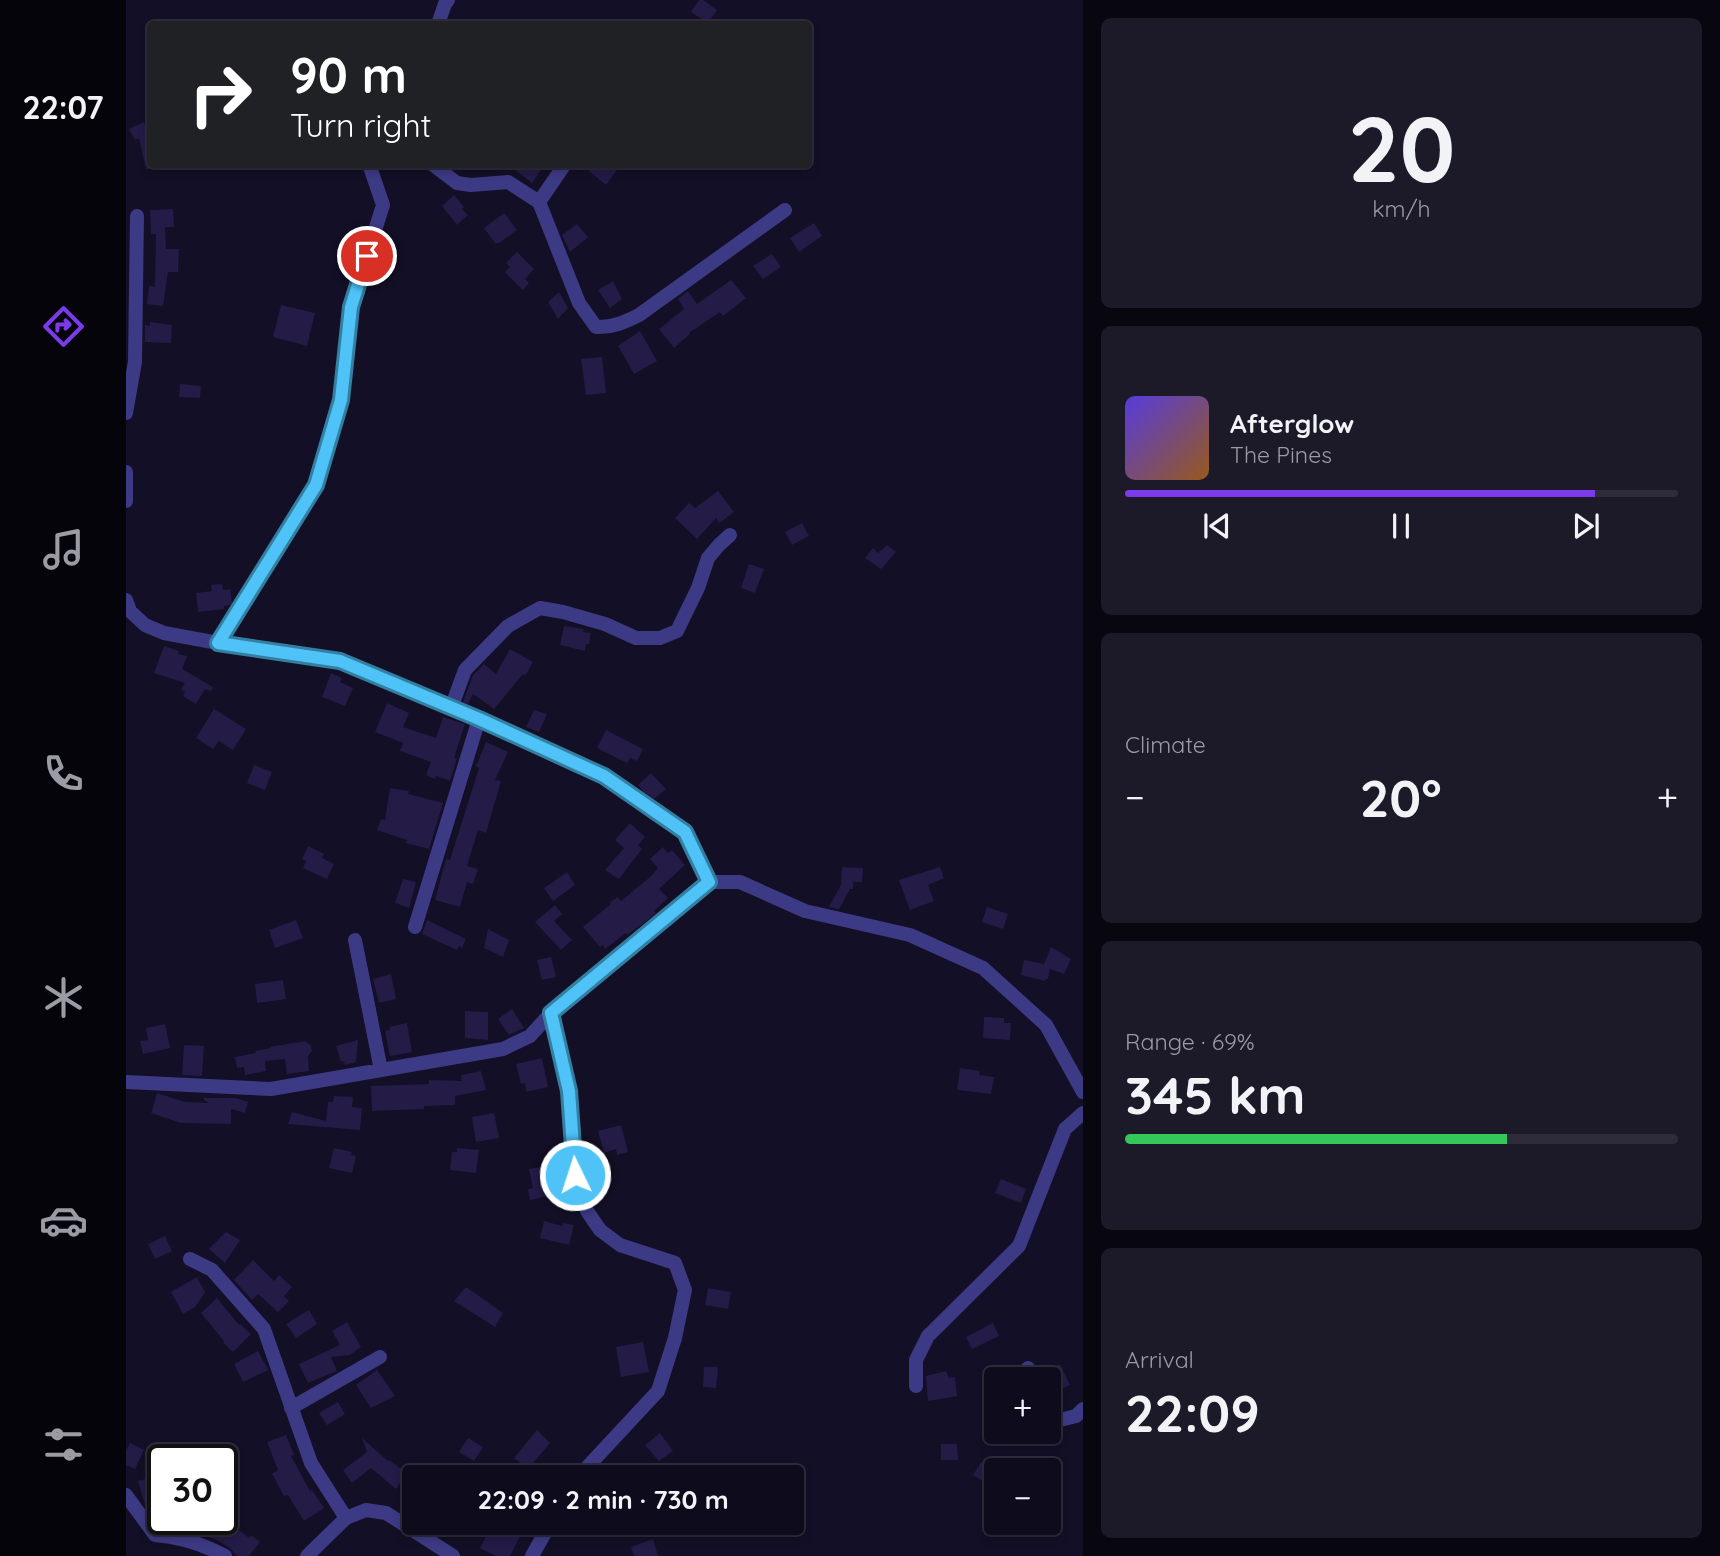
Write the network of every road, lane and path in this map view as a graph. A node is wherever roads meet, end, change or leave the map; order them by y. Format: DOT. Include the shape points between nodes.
graph roads {
  1 [pos="448,0"];
  2 [pos="439,21"];
  3 [pos="370,168"];
  4 [pos="437,168"];
  5 [pos="562,168"];
  6 [pos="539,202"];
  7 [pos="785,210"];
  8 [pos="137,216"];
  9 [pos="126,413"];
  10 [pos="126,472"];
  11 [pos="126,500"];
  12 [pos="730,535"];
  13 [pos="126,600"];
  14 [pos="218,643"];
  15 [pos="451,708"];
  16 [pos="479,719"];
  17 [pos="709,882"];
  18 [pos="415,927"];
  19 [pos="355,940"];
  20 [pos="551,1013"];
  21 [pos="381,1070"];
  22 [pos="126,1082"];
  23 [pos="1083,1092"];
  24 [pos="1083,1113"];
  25 [pos="190,1259"];
  26 [pos="380,1357"];
  27 [pos="916,1386"];
  28 [pos="291,1408"];
  29 [pos="1083,1409"];
  30 [pos="1061,1420"];
  31 [pos="589,1465"];
  32 [pos="126,1495"];
  33 [pos="346,1518"];
  34 [pos="544,1535"];
  35 [pos="225,1556"];
  36 [pos="306,1556"];
  37 [pos="453,1556"];
  38 [pos="532,1556"];
  1 -- 2 [label="street"];
  3 -- 14 [label="street" via="383,205 351,307 341,400 316,485"];
  4 -- 6 [label="street" via="457,183 508,182"];
  5 -- 6 [label="street"];
  6 -- 7 [label="street" via="579,303 596,327 639,315"];
  8 -- 9 [label="street" via="135,362"];
  10 -- 11 [label="street"];
  12 -- 15 [label="street" via="708,558 677,631 660,638 636,638 605,624 540,608 508,626 465,670"];
  13 -- 14 [label="street" via="145,625"];
  14 -- 15 [label="street" via="340,661"];
  15 -- 16 [label="street"];
  16 -- 17 [label="street" via="604,776 685,832"];
  16 -- 18 [label="street"];
  17 -- 20 [label="street"];
  17 -- 23 [label="street" via="740,882 805,911 910,935 983,968 1046,1025"];
  19 -- 21 [label="street"];
  20 -- 21 [label="street" via="530,1036 503,1049"];
  20 -- 31 [label="street" via="569,1091 575,1175 587,1211 600,1230 620,1245 675,1264 685,1290 658,1391"];
  21 -- 22 [label="street" via="271,1089"];
  24 -- 27 [label="street" via="1065,1129 1019,1246 928,1336 916,1360"];
  25 -- 28 [label="street" via="212,1270 264,1329"];
  26 -- 28 [label="street"];
  28 -- 33 [label="street" via="311,1464"];
  29 -- 30 [label="street"];
  32 -- 35 [label="street" via="155,1535 204,1545"];
  33 -- 36 [label="street"];
  33 -- 37 [label="street" via="366,1510 386,1514"];
  34 -- 38 [label="street"];
}
